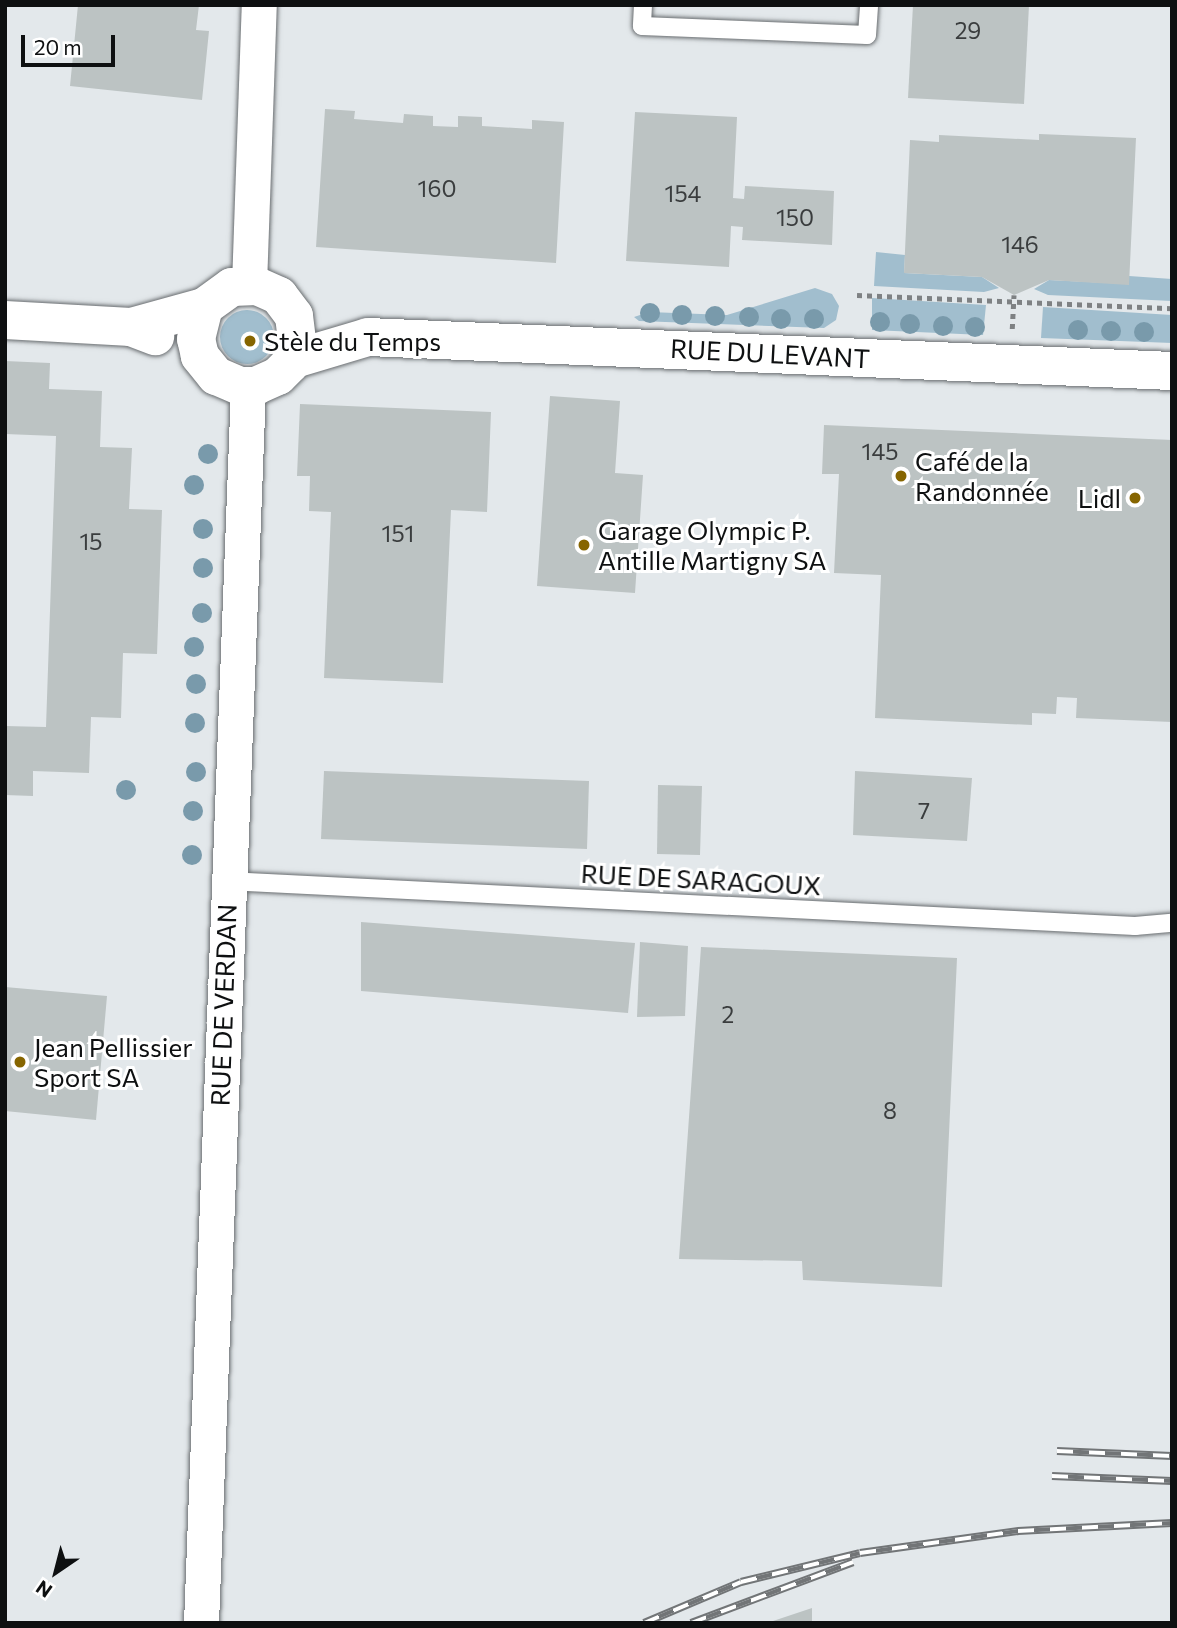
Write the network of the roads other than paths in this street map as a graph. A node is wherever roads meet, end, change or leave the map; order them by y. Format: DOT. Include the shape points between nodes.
graph roads {
  1 [pos="259,5"];
  2 [pos="643,5"];
  3 [pos="869,5"];
  4 [pos="249,285"];
  5 [pos="204,307"];
  6 [pos="290,309"];
  7 [pos="5,320"];
  8 [pos="131,327"];
  9 [pos="368,337"];
  10 [pos="201,358"];
  11 [pos="291,360"];
  12 [pos="1172,371"];
  13 [pos="248,387"];
  14 [pos="227,881"];
  15 [pos="1172,923"];
  16 [pos="201,1623"];
  1 -- 4 [label="street"];
  2 -- 3 [label="lane" via="642,26 867,35"];
  4 -- 5 [label="street" via="223,290"];
  4 -- 6 [label="street" via="272,292"];
  5 -- 8 [label="street"];
  5 -- 10 [label="street" via="196,331"];
  6 -- 9 [label="street, RUE DU LEVANT"];
  6 -- 11 [label="street" via="297,332"];
  7 -- 8 [label="street"];
  8 -- 10 [label="street"];
  9 -- 11 [label="street, RUE DU LEVANT"];
  9 -- 12 [label="street, RUE DU LEVANT"];
  10 -- 13 [label="street" via="216,376"];
  11 -- 13 [label="street" via="272,380"];
  13 -- 14 [label="street, RUE DE VERDAN"];
  14 -- 15 [label="lane, RUE DE SARAGOUX" via="1135,926"];
  14 -- 16 [label="street, RUE DE VERDAN"];
}
